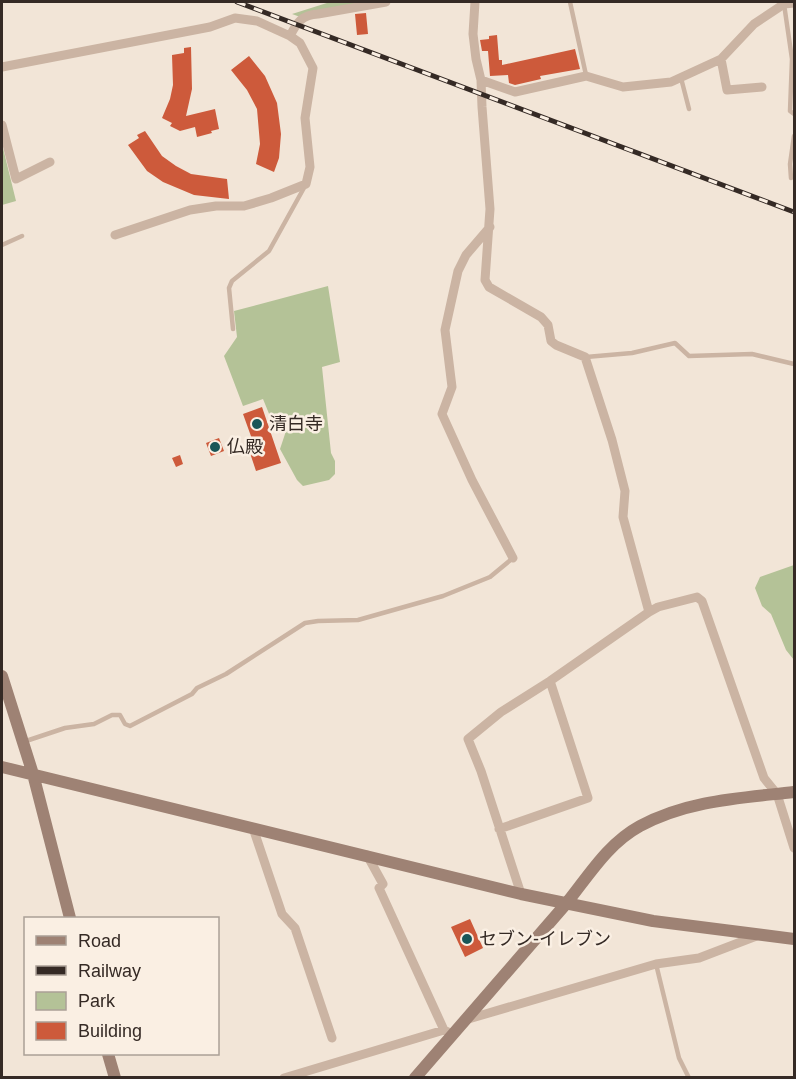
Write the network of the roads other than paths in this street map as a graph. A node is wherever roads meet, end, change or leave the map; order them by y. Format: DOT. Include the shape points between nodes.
graph roads {
  1 [pos="386,2"];
  2 [pos="475,2"];
  3 [pos="570,2"];
  4 [pos="784,3"];
  5 [pos="795,3"];
  6 [pos="362,4"];
  7 [pos="290,36"];
  8 [pos="721,59"];
  9 [pos="2,67"];
  10 [pos="586,76"];
  11 [pos="681,78"];
  12 [pos="482,80"];
  13 [pos="762,87"];
  14 [pos="689,109"];
  15 [pos="795,114"];
  16 [pos="2,125"];
  17 [pos="795,136"];
  18 [pos="50,162"];
  19 [pos="791,178"];
  20 [pos="306,184"];
  21 [pos="490,227"];
  22 [pos="115,235"];
  23 [pos="22,236"];
  24 [pos="2,245"];
  25 [pos="233,329"];
  26 [pos="585,357"];
  27 [pos="795,364"];
  28 [pos="513,558"];
  29 [pos="649,612"];
  30 [pos="2,676"];
  31 [pos="550,681"];
  32 [pos="22,742"];
  33 [pos="2,767"];
  34 [pos="33,774"];
  35 [pos="795,792"];
  36 [pos="777,794"];
  37 [pos="253,828"];
  38 [pos="499,829"];
  39 [pos="795,848"];
  40 [pos="367,855"];
  41 [pos="521,894"];
  42 [pos="567,903"];
  43 [pos="70,917"];
  44 [pos="759,935"];
  45 [pos="795,939"];
  46 [pos="656,964"];
  47 [pos="465,1020"];
  48 [pos="448,1032"];
  49 [pos="332,1038"];
  50 [pos="109,1055"];
  51 [pos="115,1077"];
  52 [pos="284,1077"];
  53 [pos="416,1077"];
  54 [pos="689,1077"];
  1 -- 6 [label="street"];
  2 -- 12 [label="street" via="473,34"];
  3 -- 10 [label="lane"];
  4 -- 5 [label="street"];
  4 -- 8 [label="street" via="754,24"];
  4 -- 15 [label="lane" via="792,58 790,111"];
  6 -- 7 [label="street" via="308,15 299,20"];
  7 -- 9 [label="street" via="257,21 235,18 210,27"];
  7 -- 20 [label="street" via="300,43 313,68 305,118 310,167"];
  8 -- 11 [label="street"];
  8 -- 13 [label="street" via="727,90"];
  10 -- 11 [label="street" via="623,87"];
  10 -- 12 [label="street" via="515,92"];
  11 -- 14 [label="lane"];
  12 -- 21 [label="street"];
  16 -- 18 [label="street" via="15,179"];
  17 -- 19 [label="lane"];
  20 -- 22 [label="street" via="244,206 190,210"];
  20 -- 25 [label="lane" via="268,251 232,281 229,288"];
  21 -- 26 [label="street" via="485,280 489,287 541,317 556,345"];
  21 -- 28 [label="street" via="458,271 445,330 452,387 442,414"];
  23 -- 24 [label="lane"];
  26 -- 27 [label="lane" via="632,353 675,343 688,356 753,354"];
  26 -- 29 [label="street" via="625,491 623,517"];
  28 -- 32 [label="lane" via="490,577 443,596 358,620 305,623 226,674 130,726 120,715 112,715 94,724 65,728"];
  29 -- 31 [label="street"];
  29 -- 36 [label="street" via="697,597 702,601 764,778"];
  30 -- 32 [label="street"];
  31 -- 38 [label="street" via="468,739"];
  31 -- 38 [label="street" via="588,798"];
  32 -- 34 [label="street"];
  33 -- 34 [label="street"];
  34 -- 37 [label="street"];
  34 -- 43 [label="street"];
  35 -- 36 [label="street"];
  36 -- 39 [label="street"];
  36 -- 42 [label="street" via="686,807 638,827 602,856"];
  37 -- 40 [label="street"];
  37 -- 49 [label="street" via="282,914 296,928"];
  38 -- 41 [label="street"];
  40 -- 41 [label="street"];
  40 -- 48 [label="street"];
  41 -- 42 [label="street"];
  42 -- 44 [label="street" via="653,921"];
  42 -- 47 [label="street"];
  44 -- 45 [label="street"];
  44 -- 46 [label="street" via="699,958"];
  46 -- 47 [label="street"];
  46 -- 54 [label="lane" via="678,1058"];
  47 -- 48 [label="street"];
  48 -- 52 [label="street"];
  48 -- 53 [label="street"];
  50 -- 51 [label="street"];
}
